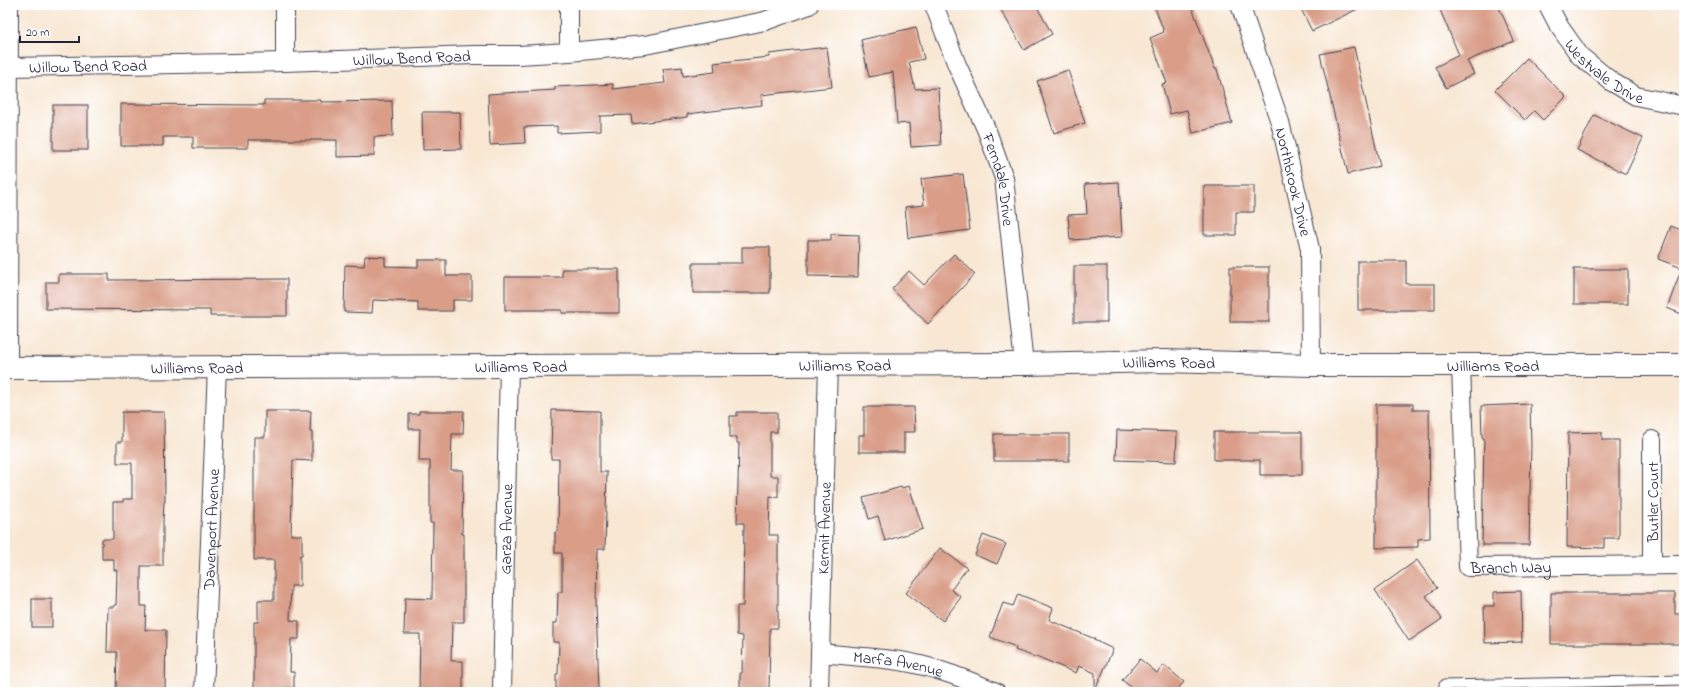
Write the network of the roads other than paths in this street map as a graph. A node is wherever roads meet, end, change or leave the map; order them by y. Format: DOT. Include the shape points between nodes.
graph roads {
  1 [pos="9,5"];
  2 [pos="286,5"];
  3 [pos="569,5"];
  4 [pos="809,5"];
  5 [pos="934,5"];
  6 [pos="1240,5"];
  7 [pos="1548,5"];
  8 [pos="569,52"];
  9 [pos="285,62"];
  10 [pos="9,67"];
  11 [pos="1684,106"];
  12 [pos="1024,364"];
  13 [pos="828,365"];
  14 [pos="1311,365"];
  15 [pos="1461,365"];
  16 [pos="1684,365"];
  17 [pos="509,366"];
  18 [pos="217,367"];
  19 [pos="7,368"];
  20 [pos="1652,440"];
  21 [pos="1652,565"];
  22 [pos="1684,565"];
  23 [pos="820,653"];
  24 [pos="1684,680"];
  25 [pos="204,692"];
  26 [pos="502,692"];
  27 [pos="819,692"];
  28 [pos="996,692"];
  29 [pos="1444,692"];
  1 -- 10 [label="street"];
  2 -- 9 [label="street"];
  3 -- 8 [label="street"];
  4 -- 8 [label="street, Willow Bend Road" via="765,22 645,45"];
  5 -- 12 [label="street, Ferndale Drive" via="1004,178"];
  6 -- 14 [label="street, Northbrook Drive" via="1280,122 1310,249"];
  7 -- 11 [label="street, Westvale Drive" via="1580,56 1612,82 1636,96"];
  8 -- 9 [label="street, Willow Bend Road"];
  9 -- 10 [label="street, Willow Bend Road"];
  10 -- 19 [label="street"];
  12 -- 13 [label="street, Williams Road"];
  12 -- 14 [label="street, Williams Road" via="1164,362"];
  13 -- 17 [label="street, Williams Road"];
  13 -- 23 [label="street, Kermit Avenue"];
  14 -- 15 [label="street, Williams Road"];
  15 -- 16 [label="street, Williams Road"];
  15 -- 21 [label="street, Branch Way" via="1468,567"];
  17 -- 18 [label="street, Williams Road"];
  17 -- 26 [label="street, Garza Avenue"];
  18 -- 19 [label="street, Williams Road"];
  18 -- 25 [label="street, Davenport Avenue"];
  20 -- 21 [label="street, Butler Court"];
  21 -- 22 [label="street, Branch Way"];
  23 -- 27 [label="street, Kermit Avenue"];
  23 -- 28 [label="street, Marfa Avenue" via="900,661 934,668"];
  24 -- 29 [label="lane" via="1444,685"];
}
